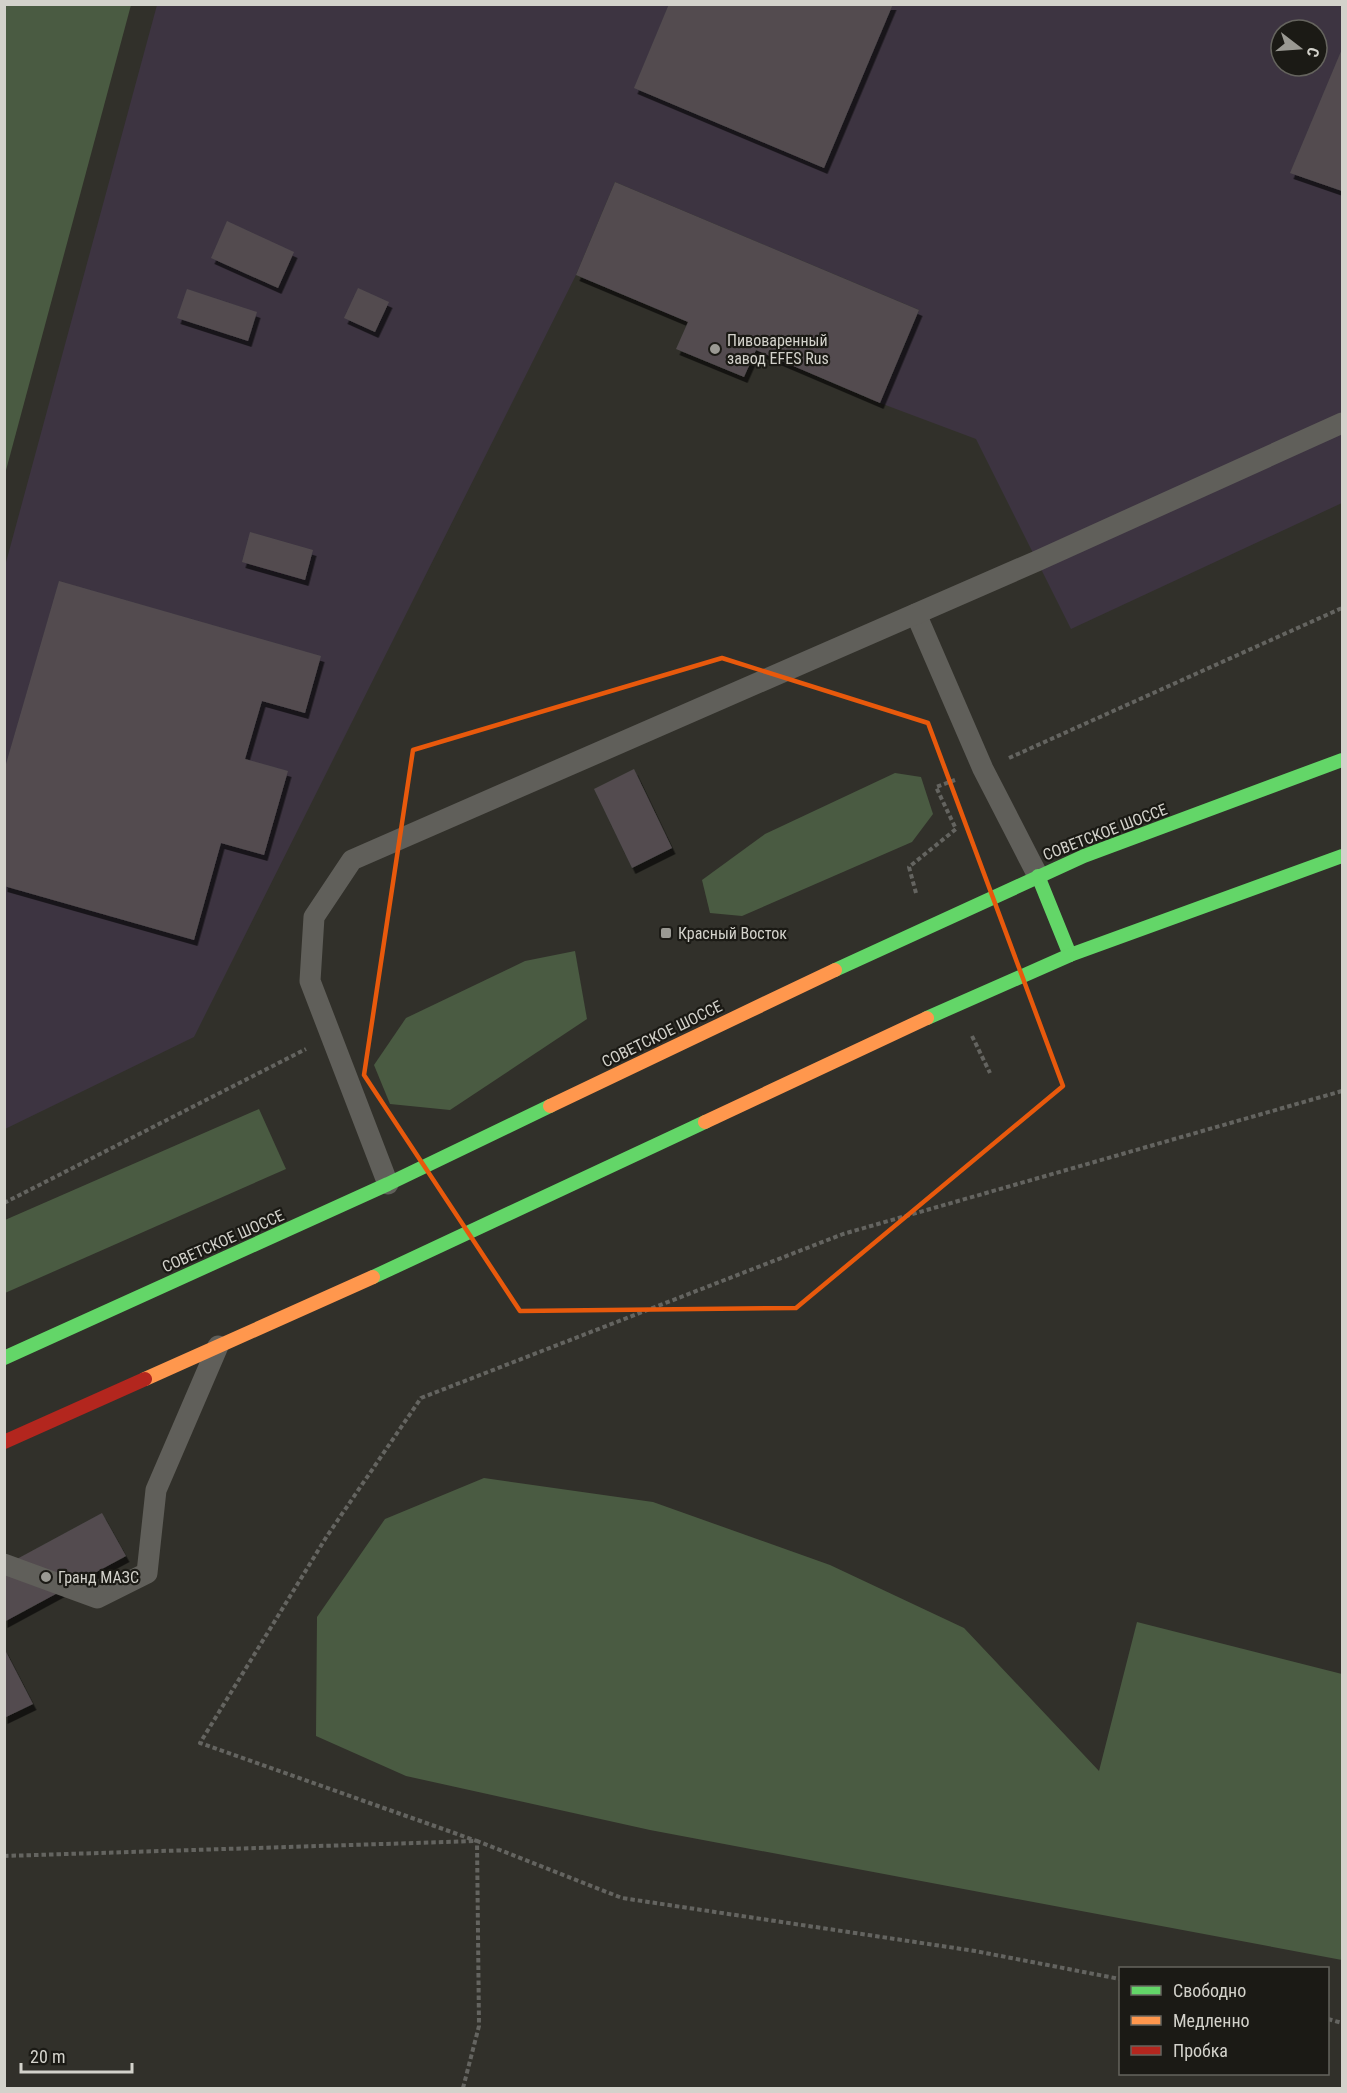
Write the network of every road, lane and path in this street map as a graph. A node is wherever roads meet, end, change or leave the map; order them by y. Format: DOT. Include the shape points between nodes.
graph roads {
  1 [pos="1342,423"];
  2 [pos="1342,608"];
  3 [pos="916,614"];
  4 [pos="1342,760"];
  5 [pos="983,770"];
  6 [pos="1342,856"];
  7 [pos="1038,876"];
  8 [pos="1070,955"];
  9 [pos="331,1036"];
  10 [pos="1342,1091"];
  11 [pos="388,1184"];
  12 [pos="4,1203"];
  13 [pos="218,1346"];
  14 [pos="4,1358"];
  15 [pos="4,1442"];
  16 [pos="4,1564"];
  17 [pos="477,1841"];
  18 [pos="4,1856"];
  19 [pos="1119,1979"];
  20 [pos="463,2088"];
  1 -- 3 [label="lane"];
  2 -- 5 [label="path"];
  3 -- 5 [label="lane"];
  3 -- 9 [label="lane" via="352,860 314,917 310,981"];
  4 -- 7 [label="highway, СОВЕТСКОЕ ШОССЕ"];
  5 -- 7 [label="lane"];
  6 -- 8 [label="highway"];
  7 -- 8 [label="highway"];
  7 -- 11 [label="highway, СОВЕТСКОЕ ШОССЕ"];
  8 -- 13 [label="highway"];
  9 -- 11 [label="lane"];
  9 -- 12 [label="path"];
  10 -- 17 [label="path" via="843,1234 421,1398 327,1536 200,1743"];
  11 -- 14 [label="highway, СОВЕТСКОЕ ШОССЕ"];
  13 -- 15 [label="highway"];
  13 -- 16 [label="lane" via="156,1490 147,1573 97,1598"];
  17 -- 18 [label="path"];
  17 -- 19 [label="path" via="622,1898 975,1952"];
  17 -- 20 [label="path" via="479,2026"];
}
